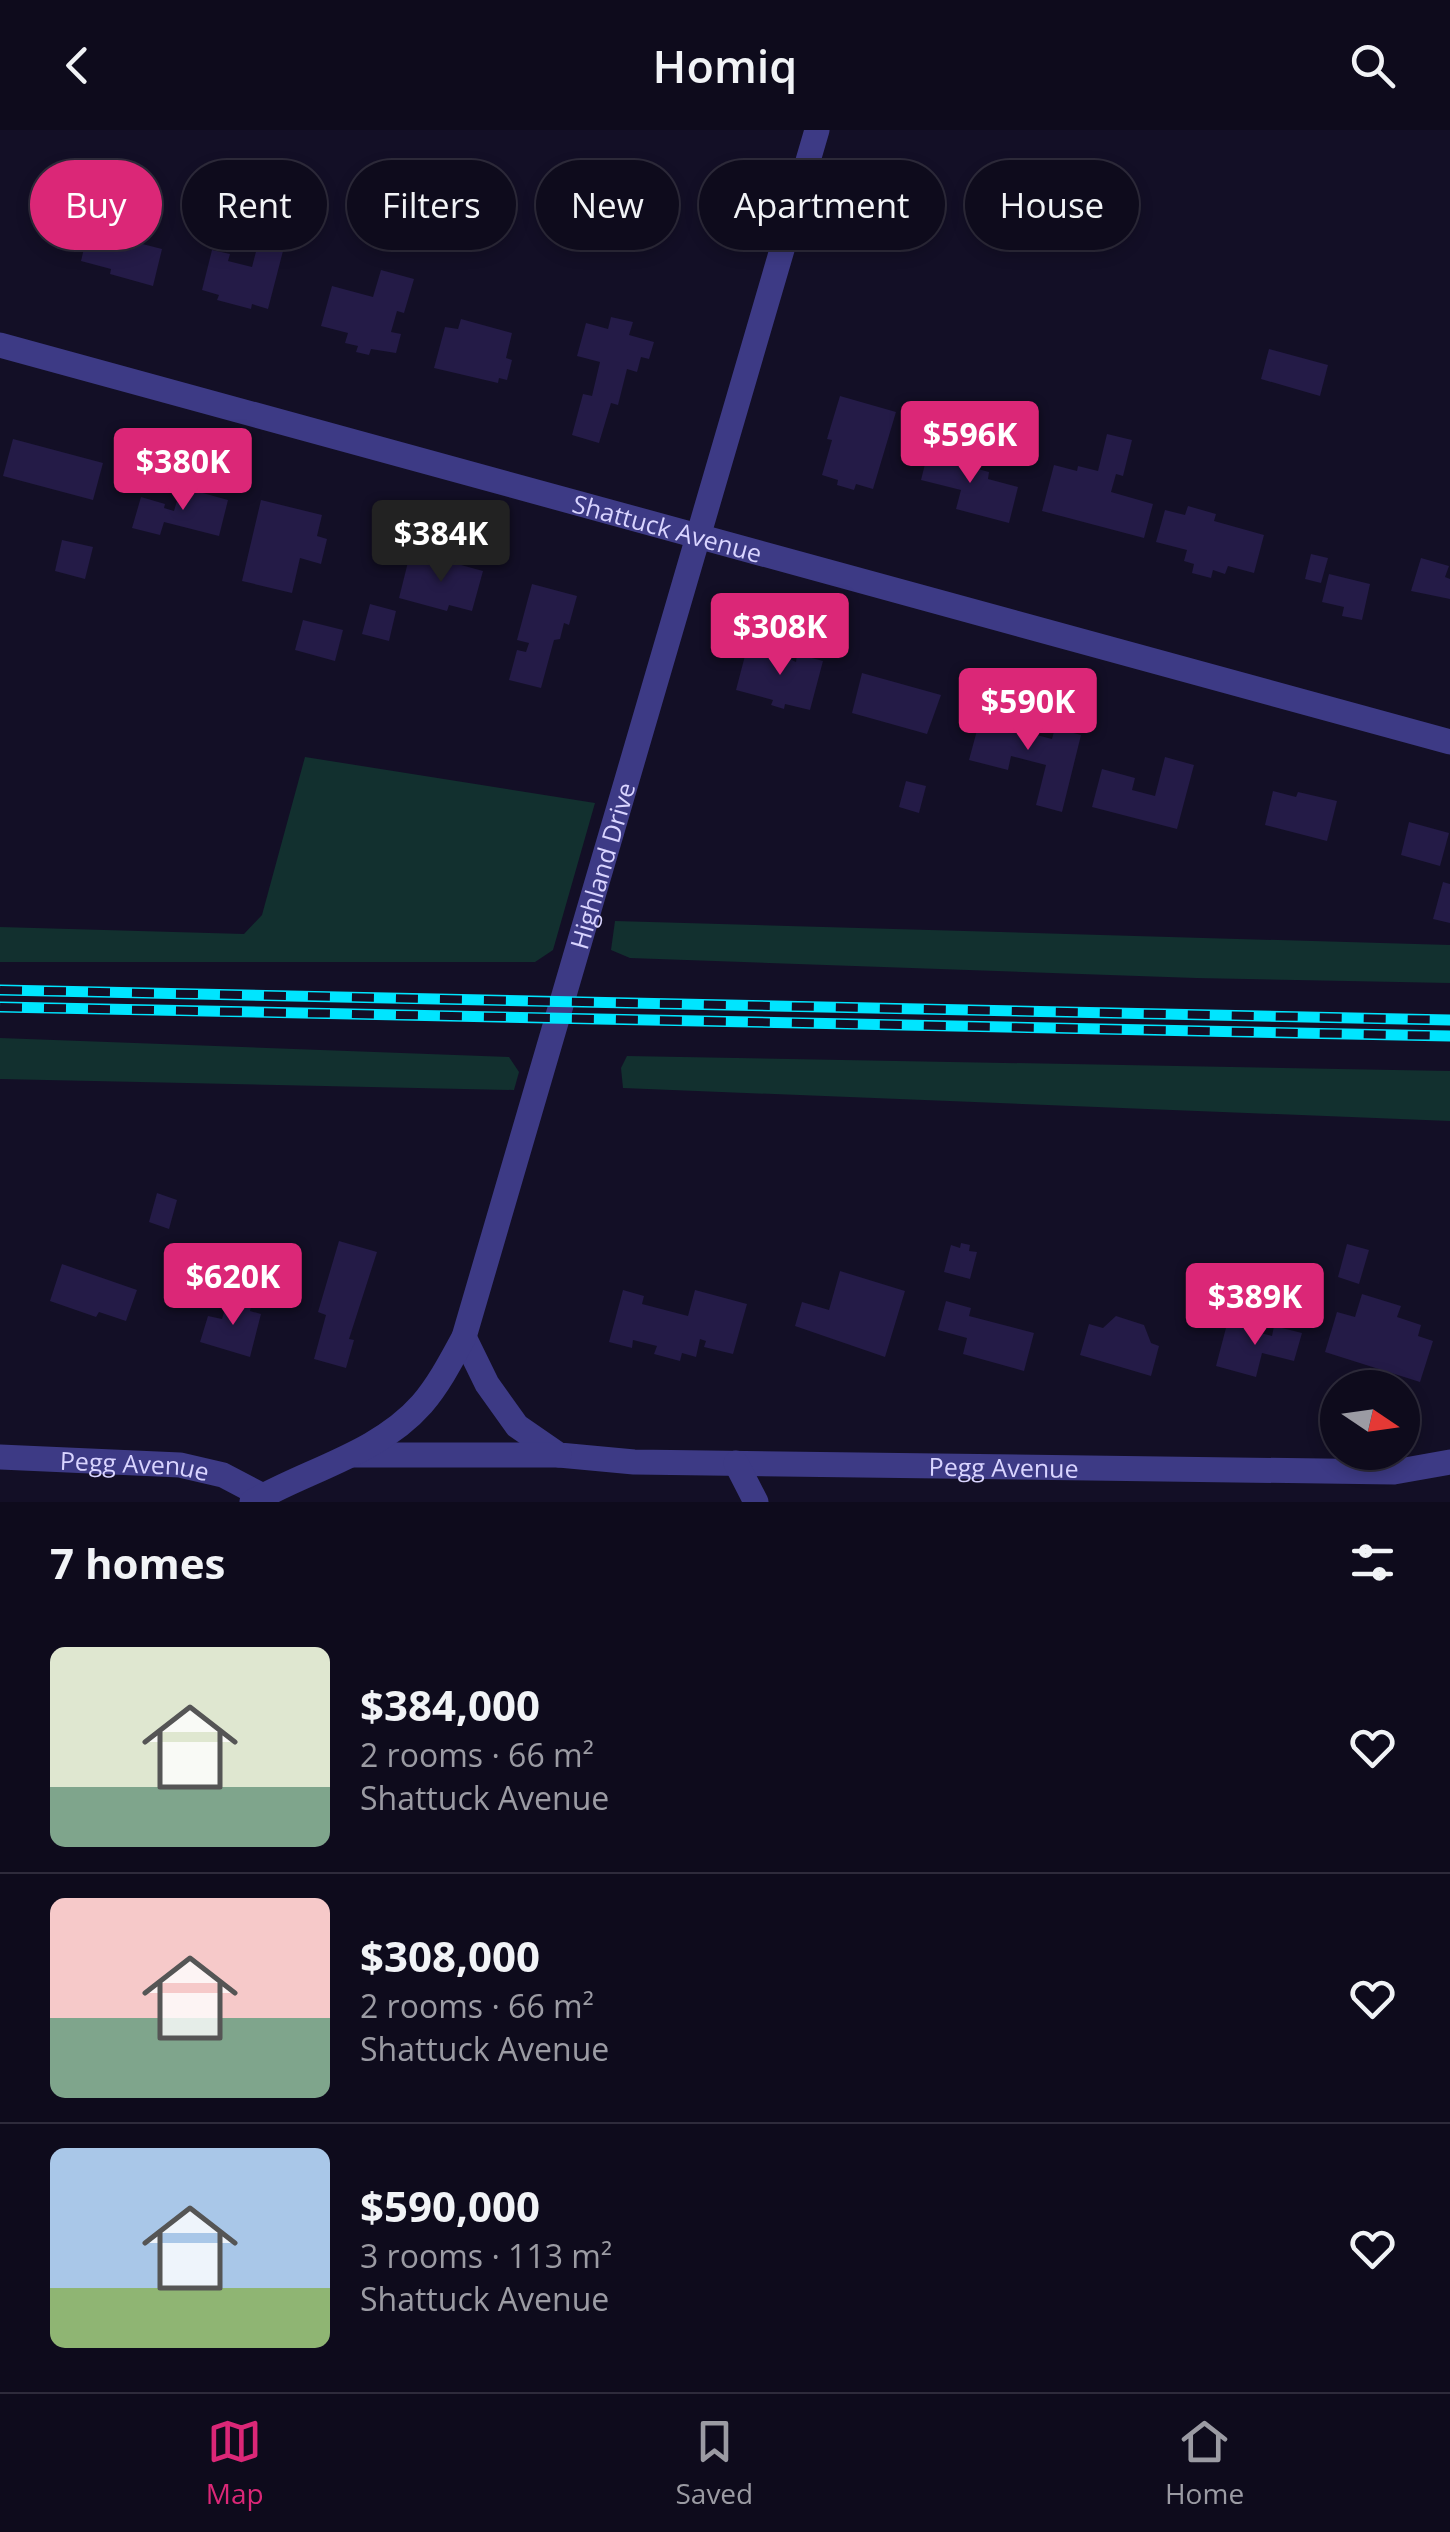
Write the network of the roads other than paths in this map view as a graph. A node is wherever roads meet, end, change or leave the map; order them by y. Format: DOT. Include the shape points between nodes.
graph roads {
  1 [pos="816,130"];
  2 [pos="0,345"];
  3 [pos="696,536"];
  4 [pos="1450,742"];
  5 [pos="464,1337"];
  6 [pos="352,1455"];
  7 [pos="558,1455"];
  8 [pos="0,1458"];
  9 [pos="1450,1462"];
  10 [pos="736,1463"];
  11 [pos="258,1499"];
  12 [pos="756,1502"];
  1 -- 3 [label="street, Highland Drive"];
  2 -- 3 [label="street, Shattuck Avenue"];
  3 -- 4 [label="street, Shattuck Avenue"];
  3 -- 5 [label="street, Highland Drive"];
  5 -- 6 [label="street, Highland Drive" via="420,1406"];
  5 -- 7 [label="street" via="486,1384 517,1426"];
  6 -- 7 [label="street, Pegg Avenue"];
  6 -- 11 [label="street, Highland Drive"];
  7 -- 10 [label="street, Pegg Avenue"];
  8 -- 11 [label="street, Pegg Avenue" via="180,1464 224,1474"];
  9 -- 10 [label="street, Pegg Avenue" via="1394,1472"];
  10 -- 12 [label="street"];
}
